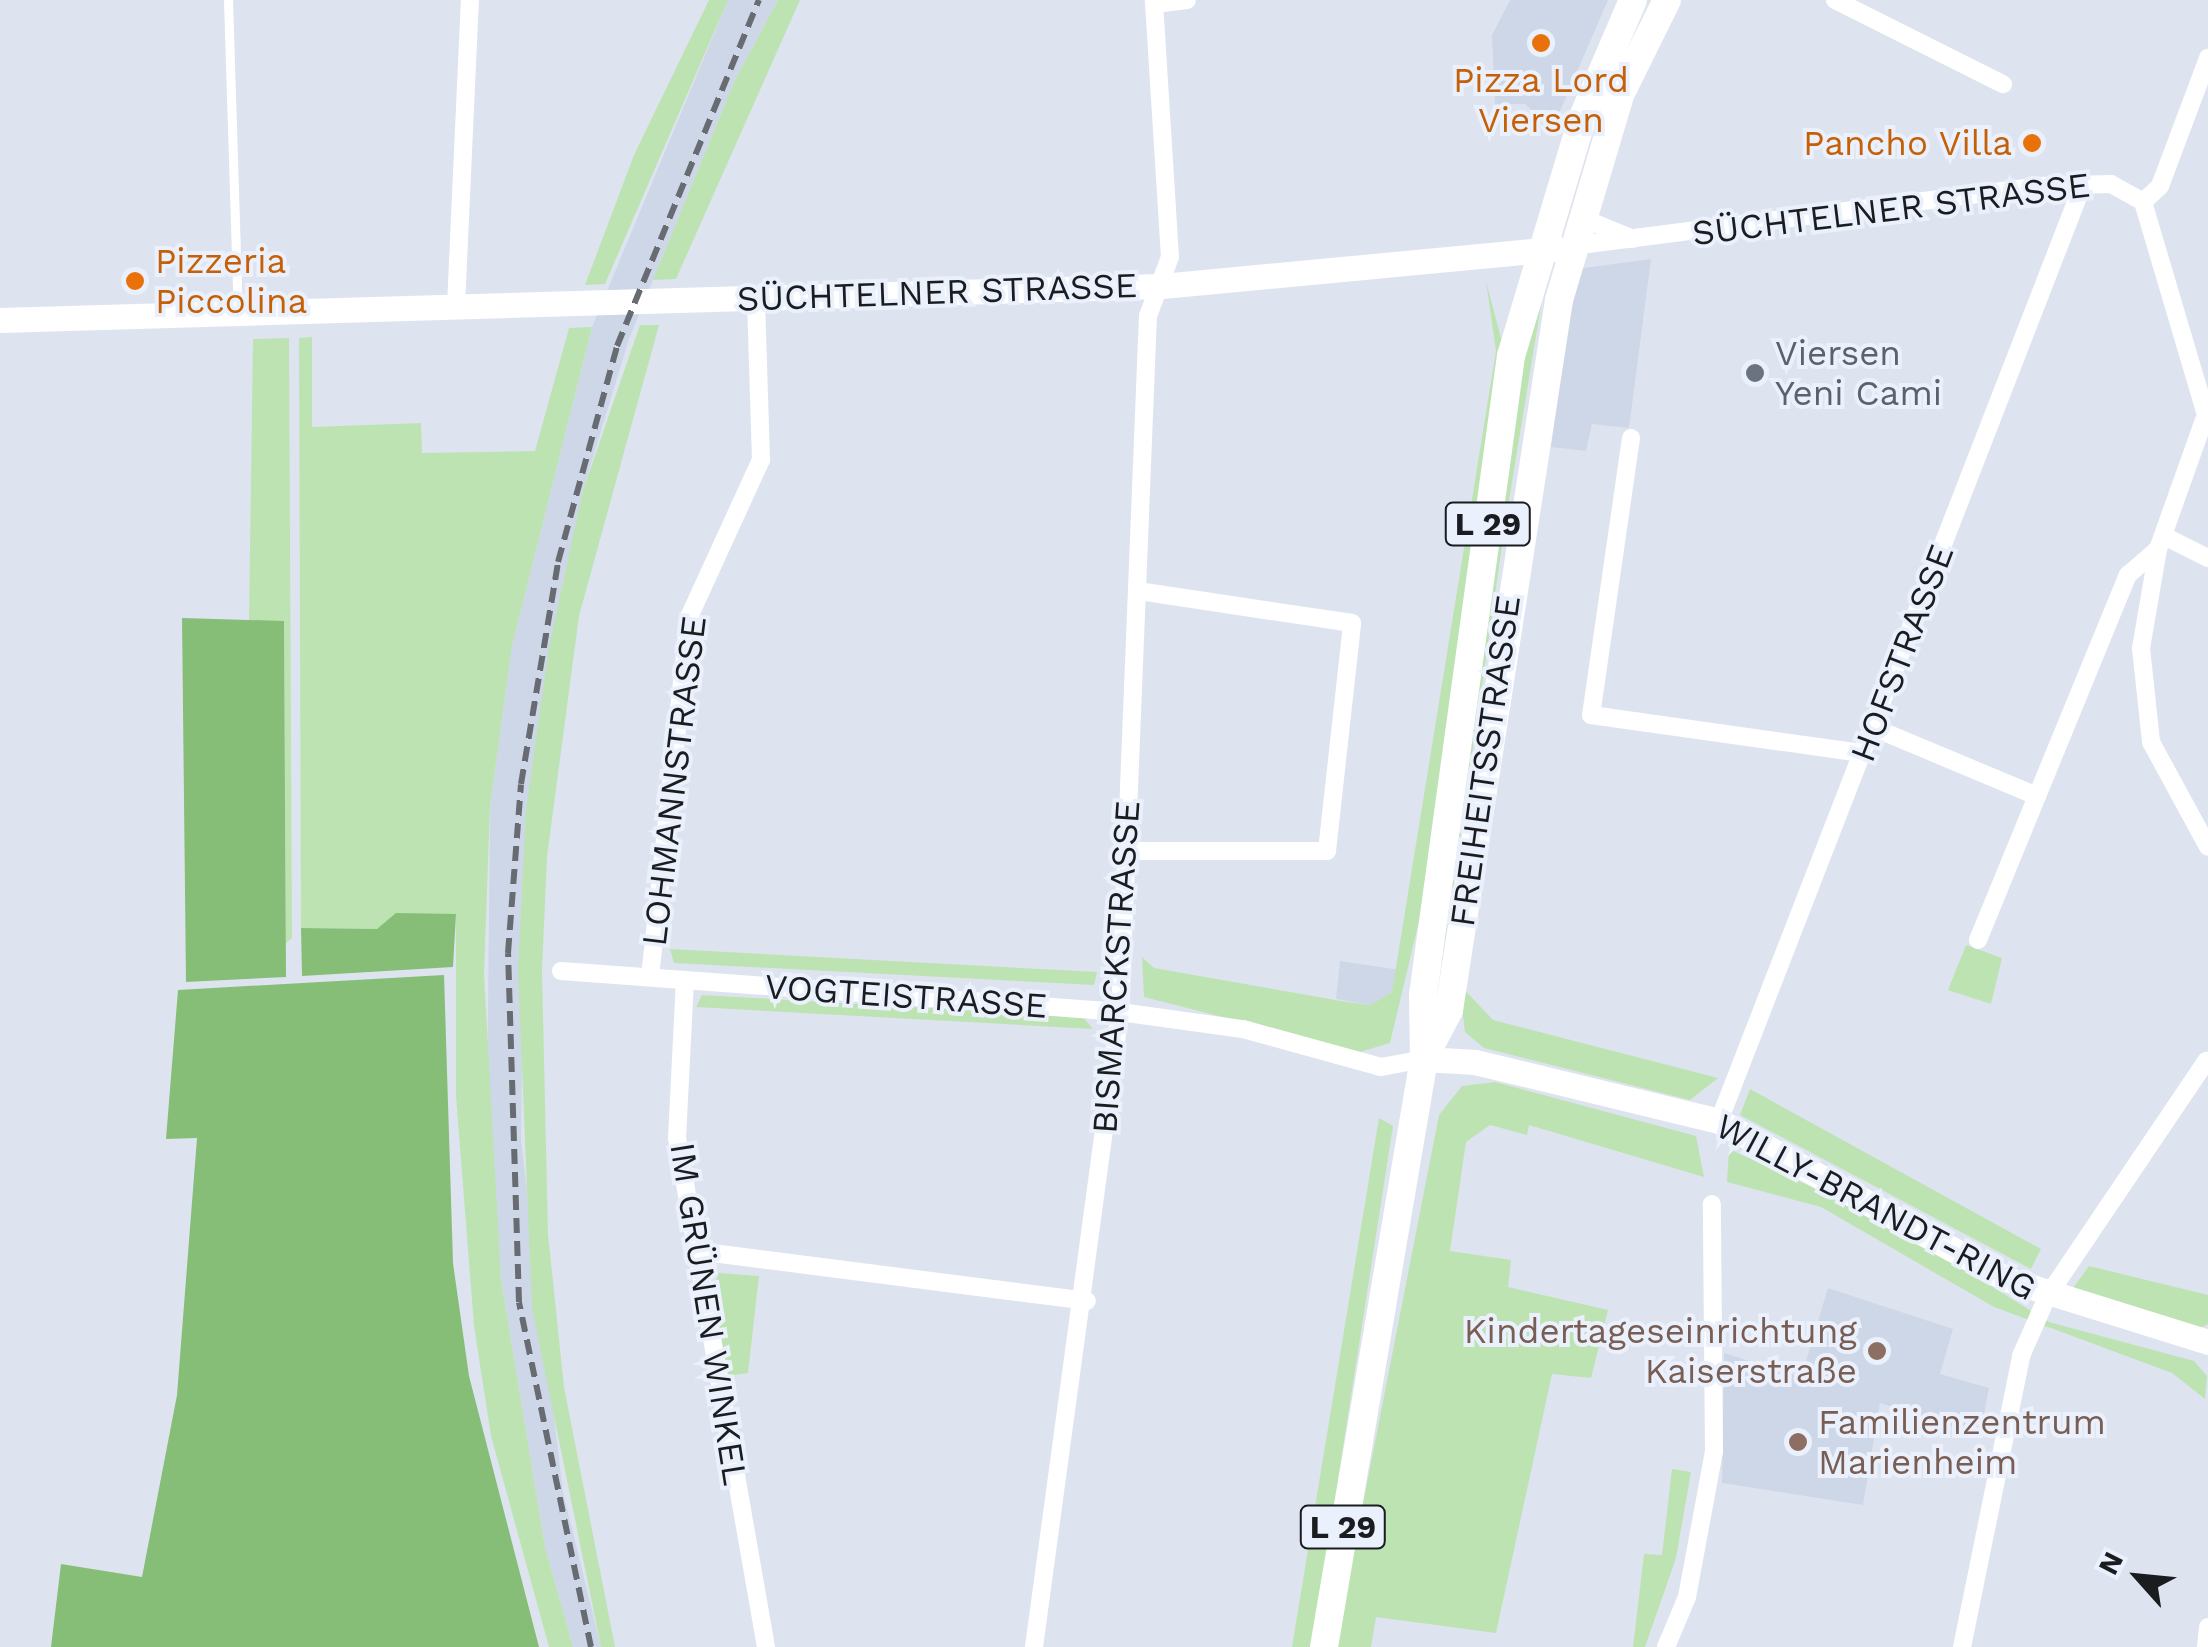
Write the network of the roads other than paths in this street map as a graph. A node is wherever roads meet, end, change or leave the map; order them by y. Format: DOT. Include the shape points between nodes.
graph roads {
  1 [pos="228,0"];
  2 [pos="470,0"];
  3 [pos="1186,0"];
  4 [pos="1634,0"];
  5 [pos="1667,0"];
  6 [pos="1835,0"];
  7 [pos="1154,2"];
  8 [pos="2208,58"];
  9 [pos="2003,84"];
  10 [pos="2082,184"];
  11 [pos="2143,202"];
  12 [pos="1580,217"];
  13 [pos="1634,239"];
  14 [pos="1572,246"];
  15 [pos="1536,253"];
  16 [pos="1501,258"];
  17 [pos="1528,284"];
  18 [pos="1162,286"];
  19 [pos="756,298"];
  20 [pos="456,306"];
  21 [pos="238,314"];
  22 [pos="0,320"];
  23 [pos="2206,421"];
  24 [pos="1631,438"];
  25 [pos="2161,542"];
  26 [pos="2208,558"];
  27 [pos="1139,591"];
  28 [pos="1872,727"];
  29 [pos="1863,753"];
  30 [pos="2036,796"];
  31 [pos="2208,847"];
  32 [pos="1126,851"];
  33 [pos="1978,940"];
  34 [pos="561,971"];
  35 [pos="650,978"];
  36 [pos="685,980"];
  37 [pos="1120,1012"];
  38 [pos="1424,1059"];
  39 [pos="2206,1061"];
  40 [pos="1719,1121"];
  41 [pos="1712,1204"];
  42 [pos="697,1251"];
  43 [pos="2047,1296"];
  44 [pos="1087,1301"];
  45 [pos="2208,1342"];
  46 [pos="2208,1626"];
  47 [pos="766,1647"];
  48 [pos="1034,1647"];
  49 [pos="1324,1647"];
  50 [pos="1666,1647"];
  51 [pos="1962,1647"];
  52 [pos="2206,1647"];
  1 -- 21 [label="lane"];
  2 -- 20 [label="street"];
  3 -- 7 [label="street"];
  4 -- 15 [label="main road, FREIHEITSSTRASSE / L 29"];
  5 -- 12 [label="main road, FREIHEITSSTRASSE / L 29" via="1620,95"];
  6 -- 9 [label="street"];
  7 -- 18 [label="street, BISMARCKSTRASSE" via="1170,258"];
  8 -- 11 [label="street" via="2160,186"];
  10 -- 11 [label="street, SÜCHTELNER STRASSE" via="2110,184"];
  10 -- 13 [label="street, SÜCHTELNER STRASSE"];
  10 -- 28 [label="street, HOFSTRASSE"];
  11 -- 23 [label="street"];
  12 -- 13 [label="street, SÜCHTELNER STRASSE"];
  12 -- 14 [label="main road, FREIHEITSSTRASSE / L 29"];
  13 -- 14 [label="street, SÜCHTELNER STRASSE"];
  14 -- 15 [label="main road, SÜCHTELNER STRASSE"];
  14 -- 38 [label="main road, FREIHEITSSTRASSE / L 29" via="1545,363 1449,1010"];
  15 -- 16 [label="main road, SÜCHTELNER STRASSE"];
  15 -- 17 [label="main road, FREIHEITSSTRASSE / L 29"];
  16 -- 17 [label="main road"];
  16 -- 18 [label="main road, SÜCHTELNER STRASSE"];
  17 -- 38 [label="main road, FREIHEITSSTRASSE / L 29" via="1423,995"];
  18 -- 19 [label="main road, SÜCHTELNER STRASSE"];
  18 -- 27 [label="street, BISMARCKSTRASSE" via="1148,316"];
  19 -- 20 [label="main road, SÜCHTELNER STRASSE"];
  19 -- 35 [label="street, LOHMANNSTRASSE" via="760,460 689,617"];
  20 -- 21 [label="main road, SÜCHTELNER STRASSE"];
  21 -- 22 [label="main road, SÜCHTELNER STRASSE"];
  23 -- 25 [label="street"];
  24 -- 29 [label="street" via="1592,715"];
  25 -- 26 [label="street"];
  25 -- 30 [label="street" via="2128,575"];
  25 -- 31 [label="street" via="2141,648 2151,742"];
  27 -- 32 [label="street, BISMARCKSTRASSE"];
  27 -- 32 [label="street" via="1352,623 1327,851"];
  28 -- 29 [label="street, HOFSTRASSE"];
  28 -- 30 [label="street"];
  29 -- 40 [label="street, HOFSTRASSE"];
  30 -- 33 [label="street"];
  32 -- 37 [label="street, BISMARCKSTRASSE"];
  34 -- 35 [label="street, VOGTEISTRASSE"];
  35 -- 36 [label="street, VOGTEISTRASSE"];
  36 -- 37 [label="street, VOGTEISTRASSE"];
  36 -- 42 [label="street, IM GRÜNEN WINKEL" via="677,1138"];
  37 -- 38 [label="street, VOGTEISTRASSE" via="1243,1029 1381,1067"];
  37 -- 44 [label="street, BISMARCKSTRASSE"];
  38 -- 40 [label="main road, WILLY-BRANDT-RING" via="1474,1062"];
  38 -- 49 [label="main road, FREIHEITSSTRASSE / L 29"];
  39 -- 43 [label="street"];
  40 -- 43 [label="main road, WILLY-BRANDT-RING"];
  41 -- 50 [label="street" via="1714,1452 1687,1598"];
  42 -- 44 [label="street"];
  42 -- 47 [label="street, IM GRÜNEN WINKEL"];
  43 -- 45 [label="main road, WILLY-BRANDT-RING"];
  43 -- 51 [label="street" via="2021,1356"];
  44 -- 48 [label="street, BISMARCKSTRASSE"];
  46 -- 52 [label="street"];
}
